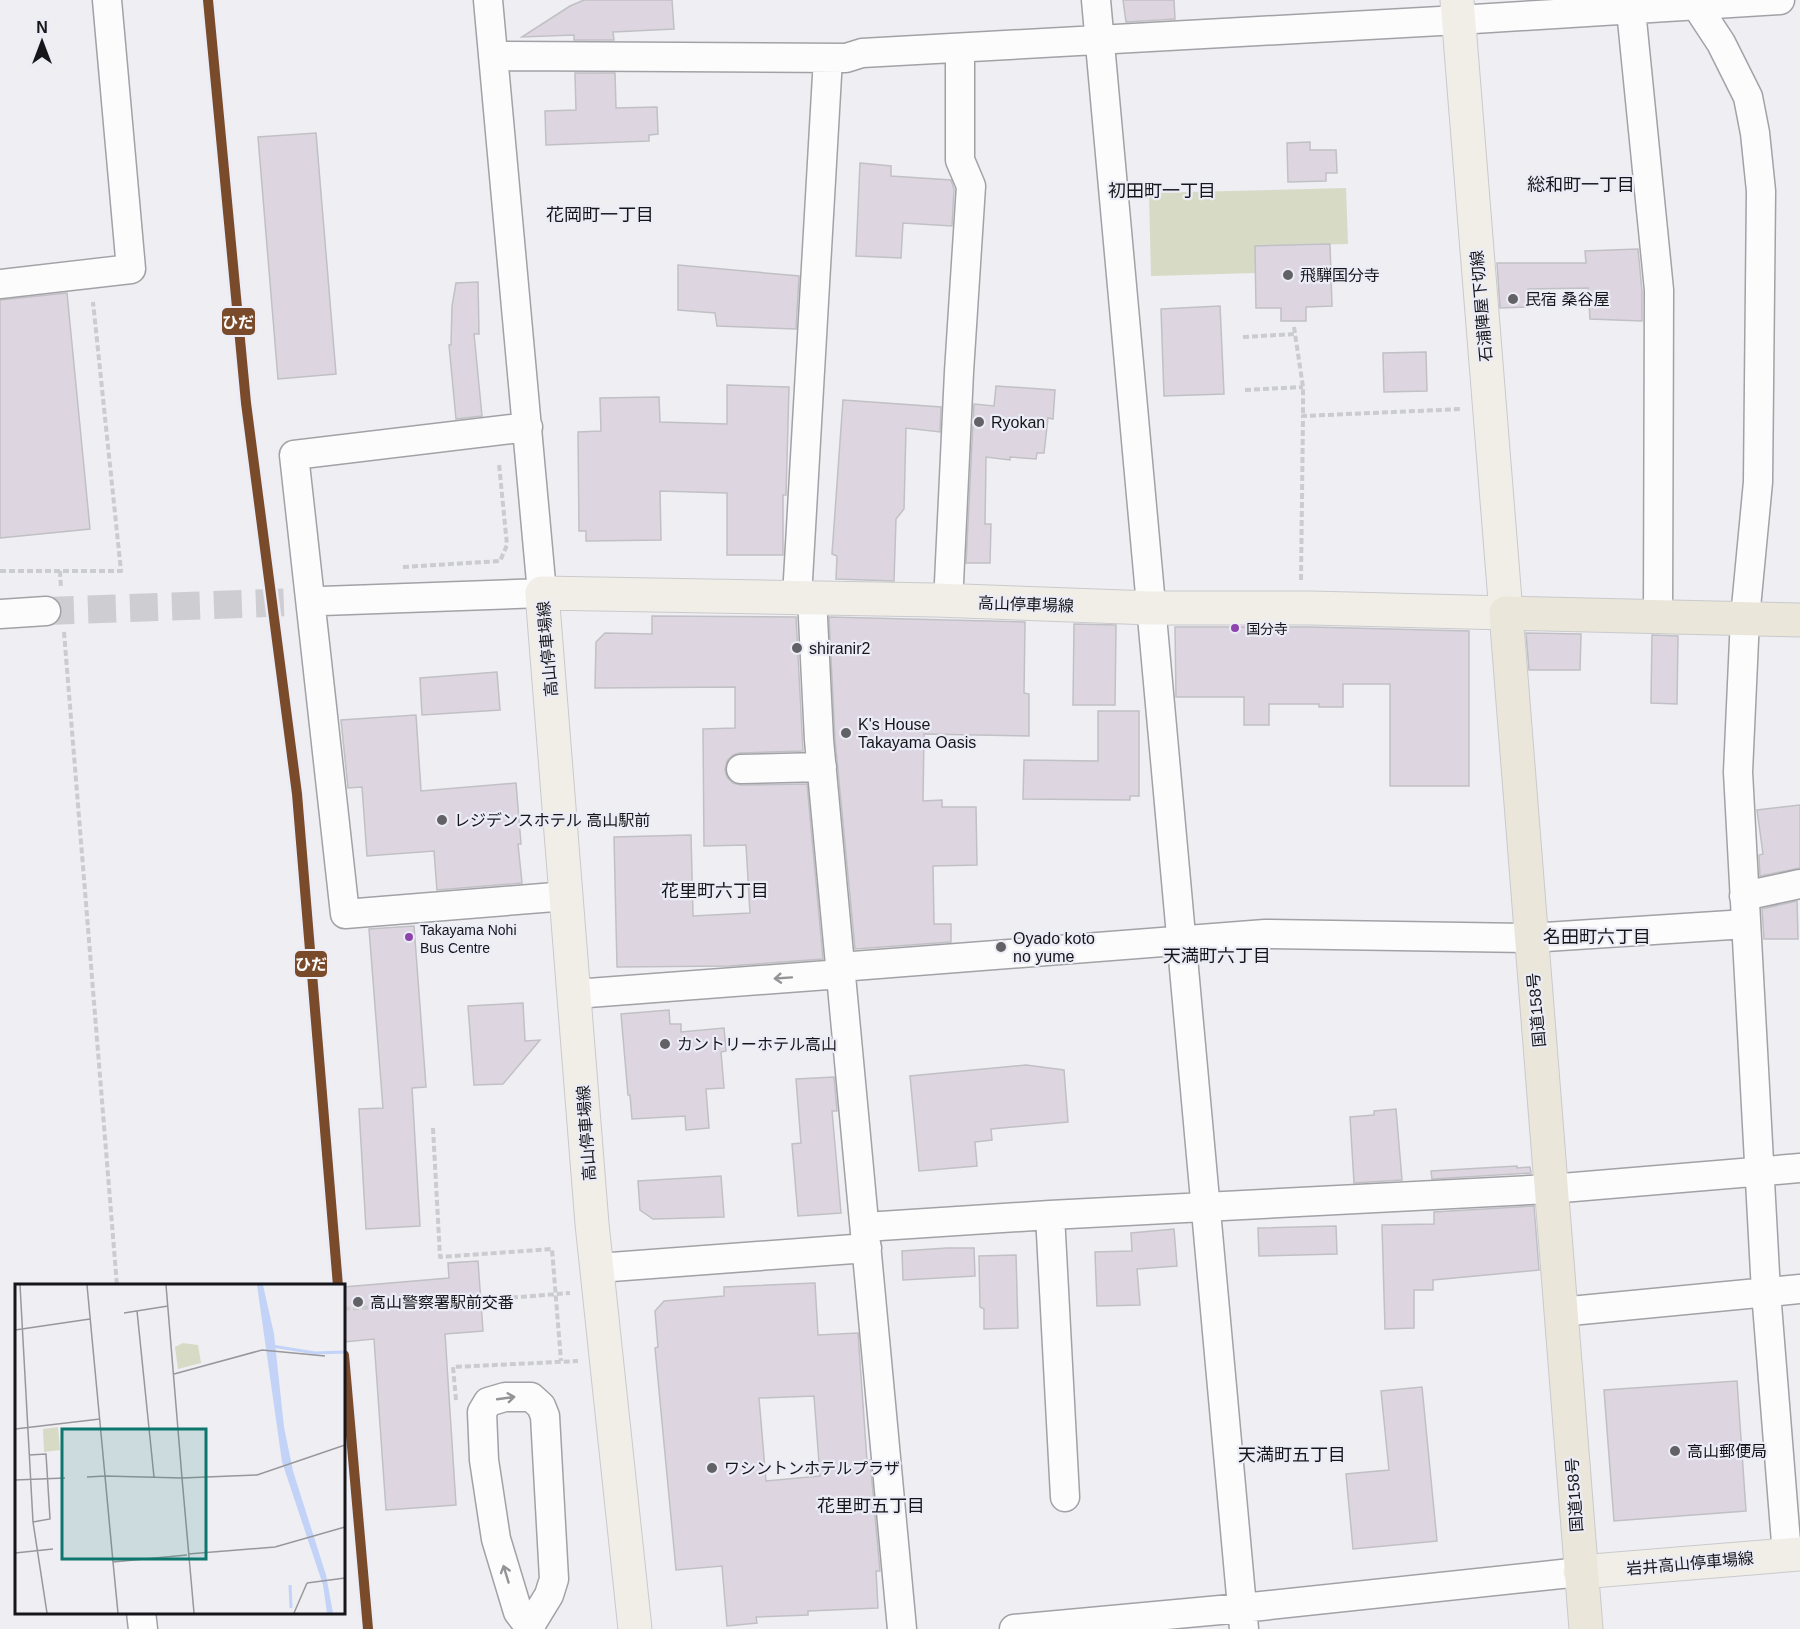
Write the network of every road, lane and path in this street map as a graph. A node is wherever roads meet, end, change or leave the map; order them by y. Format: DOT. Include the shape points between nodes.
graph roads {
  1 [pos="107,0"];
  2 [pos="488,0"];
  3 [pos="1096,0"];
  4 [pos="1780,0"];
  5 [pos="1702,3"];
  6 [pos="1631,4"];
  7 [pos="1457,10"];
  8 [pos="1100,40"];
  9 [pos="960,48"];
  10 [pos="493,56"];
  11 [pos="828,58"];
  12 [pos="90,274"];
  13 [pos="0,284"];
  14 [pos="1294,327"];
  15 [pos="1295,334"];
  16 [pos="1243,337"];
  17 [pos="1303,387"];
  18 [pos="1245,390"];
  19 [pos="1490,408"];
  20 [pos="1303,416"];
  21 [pos="528,427"];
  22 [pos="499,464"];
  23 [pos="393,568"];
  24 [pos="0,571"];
  25 [pos="60,571"];
  26 [pos="949,583"];
  27 [pos="542,593"];
  28 [pos="804,598"];
  29 [pos="322,601"];
  30 [pos="1151,608"];
  31 [pos="1301,608"];
  32 [pos="57,612"];
  33 [pos="1506,613"];
  34 [pos="0,614"];
  35 [pos="1658,616"];
  36 [pos="1745,618"];
  37 [pos="1800,620"];
  38 [pos="822,767"];
  39 [pos="741,769"];
  40 [pos="1800,884"];
  41 [pos="567,896"];
  42 [pos="1744,896"];
  43 [pos="1746,924"];
  44 [pos="1530,938"];
  45 [pos="1180,940"];
  46 [pos="841,970"];
  47 [pos="575,994"];
  48 [pos="433,1128"];
  49 [pos="1800,1168"];
  50 [pos="1758,1172"];
  51 [pos="1550,1189"];
  52 [pos="1206,1207"];
  53 [pos="1050,1215"];
  54 [pos="866,1238"];
  55 [pos="598,1268"];
  56 [pos="117,1284"];
  57 [pos="1800,1288"];
  58 [pos="1766,1292"];
  59 [pos="570,1293"];
  60 [pos="554,1294"];
  61 [pos="345,1309"];
  62 [pos="1560,1312"];
  63 [pos="561,1361"];
  64 [pos="1065,1497"];
  65 [pos="1794,1554"];
  66 [pos="1580,1572"];
  67 [pos="141,1614"];
  68 [pos="1243,1618"];
  69 [pos="1062,1627"];
  70 [pos="531,1628"];
  71 [pos="143,1629"];
  72 [pos="635,1629"];
  73 [pos="902,1629"];
  74 [pos="1014,1629"];
  75 [pos="1586,1629"];
  1 -- 12 [label="street" via="131,269"];
  2 -- 10 [label="street"];
  3 -- 8 [label="street"];
  4 -- 5 [label="street"];
  5 -- 6 [label="street"];
  5 -- 36 [label="street" via="1748,97 1761,191 1758,482"];
  6 -- 7 [label="street"];
  6 -- 35 [label="street" via="1659,290"];
  7 -- 8 [label="street"];
  7 -- 19 [label="main road, 石浦陣屋下切線"];
  8 -- 9 [label="street"];
  8 -- 30 [label="street"];
  9 -- 11 [label="street"];
  9 -- 26 [label="street" via="960,160 972,186"];
  10 -- 11 [label="street"];
  10 -- 21 [label="street"];
  11 -- 28 [label="street"];
  12 -- 13 [label="street"];
  12 -- 25 [label="path" via="121,571"];
  14 -- 15 [label="path"];
  15 -- 16 [label="path"];
  15 -- 17 [label="path"];
  17 -- 18 [label="path"];
  17 -- 20 [label="path"];
  19 -- 20 [label="path"];
  19 -- 33 [label="main road, 石浦陣屋下切線"];
  20 -- 31 [label="path"];
  21 -- 27 [label="street"];
  21 -- 41 [label="street" via="294,455 345,914"];
  22 -- 23 [label="path" via="507,545 500,561"];
  24 -- 25 [label="path"];
  25 -- 32 [label="path"];
  27 -- 28 [label="main road, 高山停車場線"];
  27 -- 29 [label="street"];
  27 -- 41 [label="main road, 高山停車場線"];
  28 -- 30 [label="main road, 高山停車場線"];
  28 -- 38 [label="street"];
  30 -- 31 [label="main road, 高山停車場線"];
  30 -- 45 [label="street"];
  31 -- 33 [label="main road, 高山停車場線"];
  32 -- 34 [label="street"];
  32 -- 56 [label="path"];
  33 -- 35 [label="highway"];
  33 -- 44 [label="highway, 国道158号"];
  35 -- 36 [label="highway"];
  36 -- 37 [label="highway"];
  36 -- 42 [label="street" via="1738,772"];
  38 -- 39 [label="street"];
  38 -- 46 [label="street"];
  40 -- 42 [label="street"];
  41 -- 47 [label="main road, 高山停車場線"];
  42 -- 43 [label="street"];
  43 -- 44 [label="street"];
  43 -- 50 [label="street"];
  44 -- 45 [label="street" via="1265,934"];
  44 -- 51 [label="highway, 国道158号"];
  45 -- 46 [label="street"];
  45 -- 52 [label="street"];
  46 -- 47 [label="street, one-way"];
  46 -- 54 [label="street"];
  47 -- 55 [label="main road, 高山停車場線"];
  48 -- 60 [label="path" via="441,1257 552,1249"];
  49 -- 50 [label="street"];
  50 -- 51 [label="street"];
  50 -- 58 [label="street"];
  51 -- 52 [label="street"];
  51 -- 62 [label="highway, 国道158号"];
  52 -- 53 [label="street"];
  52 -- 68 [label="street"];
  53 -- 54 [label="street"];
  53 -- 64 [label="street"];
  54 -- 55 [label="street"];
  54 -- 73 [label="street"];
  55 -- 72 [label="main road, 高山停車場線"];
  57 -- 58 [label="street"];
  58 -- 62 [label="street"];
  58 -- 65 [label="street"];
  59 -- 60 [label="path"];
  60 -- 61 [label="path"];
  60 -- 63 [label="path"];
  62 -- 66 [label="highway, 国道158号"];
  65 -- 66 [label="main road, 岩井高山停車場線"];
  66 -- 68 [label="street"];
  66 -- 75 [label="highway, 国道158号"];
  67 -- 71 [label="street"];
  68 -- 69 [label="street"];
  69 -- 74 [label="street"];
  70 -- 70 [label="street, one-way" via="518,1612 496,1539 484,1460 482,1412 488,1402 505,1397 531,1397 541,1406 544,1416 554,1579"];
}
